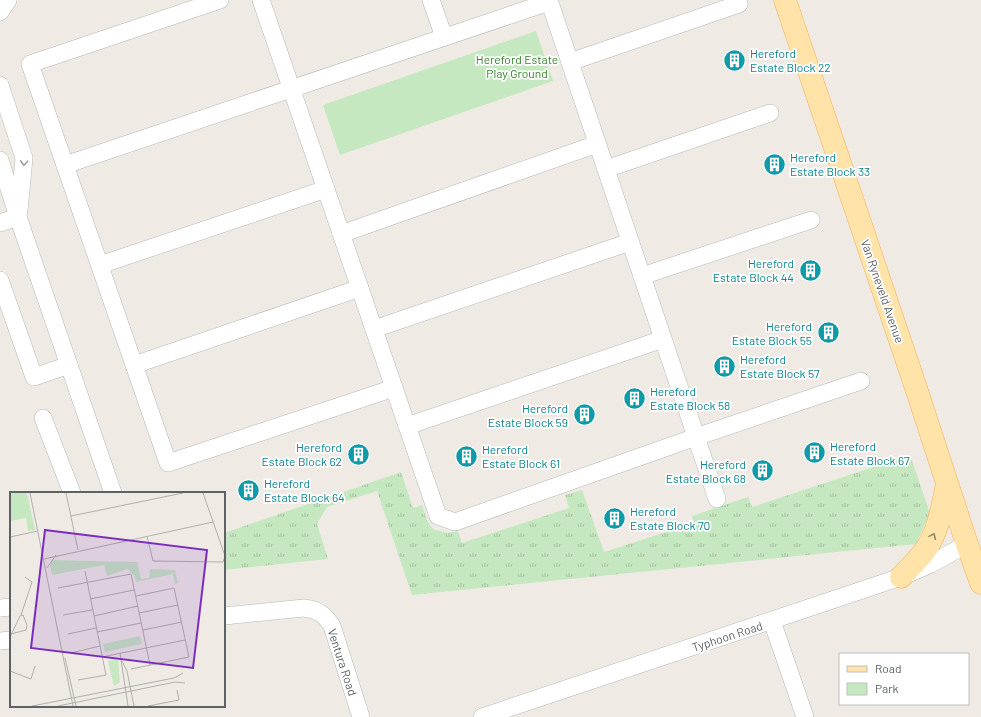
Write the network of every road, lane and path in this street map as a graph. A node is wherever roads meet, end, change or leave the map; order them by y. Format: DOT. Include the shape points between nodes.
graph roads {
  1 [pos="8,0"];
  2 [pos="220,0"];
  3 [pos="261,0"];
  4 [pos="431,0"];
  5 [pos="785,0"];
  6 [pos="549,1"];
  7 [pos="739,4"];
  8 [pos="0,12"];
  9 [pos="444,37"];
  10 [pos="570,62"];
  11 [pos="0,85"];
  12 [pos="292,89"];
  13 [pos="770,113"];
  14 [pos="597,144"];
  15 [pos="0,160"];
  16 [pos="65,165"];
  17 [pos="606,169"];
  18 [pos="326,189"];
  19 [pos="18,217"];
  20 [pos="811,220"];
  21 [pos="0,223"];
  22 [pos="341,234"];
  23 [pos="630,242"];
  24 [pos="100,265"];
  25 [pos="642,276"];
  26 [pos="0,280"];
  27 [pos="360,288"];
  28 [pos="374,329"];
  29 [pos="663,339"];
  30 [pos="69,365"];
  31 [pos="134,365"];
  32 [pos="861,381"];
  33 [pos="394,388"];
  34 [pos="43,418"];
  35 [pos="407,426"];
  36 [pos="696,437"];
  37 [pos="947,483"];
  38 [pos="72,492"];
  39 [pos="113,492"];
  40 [pos="717,499"];
  41 [pos="967,544"];
  42 [pos="901,577"];
  43 [pos="981,583"];
  44 [pos="10,607"];
  45 [pos="0,608"];
  46 [pos="225,616"];
  47 [pos="772,621"];
  48 [pos="10,640"];
  49 [pos="0,641"];
  50 [pos="361,717"];
  51 [pos="482,717"];
  52 [pos="805,717"];
  1 -- 8 [label="street"];
  2 -- 16 [label="street" via="30,64"];
  3 -- 12 [label="street"];
  4 -- 9 [label="street"];
  5 -- 37 [label="main road, Van Ryneveld Avenue"];
  6 -- 9 [label="street"];
  6 -- 10 [label="street"];
  7 -- 10 [label="street"];
  9 -- 12 [label="street"];
  10 -- 14 [label="street"];
  11 -- 19 [label="street, one-way" via="24,158"];
  12 -- 16 [label="street"];
  12 -- 18 [label="street"];
  13 -- 17 [label="street"];
  14 -- 17 [label="street"];
  14 -- 22 [label="street"];
  15 -- 19 [label="street"];
  16 -- 24 [label="street"];
  17 -- 23 [label="street"];
  18 -- 22 [label="street"];
  18 -- 24 [label="street"];
  19 -- 21 [label="street"];
  19 -- 30 [label="street"];
  20 -- 25 [label="street"];
  22 -- 27 [label="street"];
  23 -- 25 [label="street"];
  23 -- 28 [label="street"];
  24 -- 31 [label="street"];
  25 -- 29 [label="street"];
  26 -- 30 [label="street" via="34,377"];
  27 -- 28 [label="street"];
  27 -- 31 [label="street"];
  28 -- 33 [label="street"];
  29 -- 35 [label="street"];
  29 -- 36 [label="street"];
  30 -- 39 [label="street"];
  31 -- 33 [label="street" via="168,463"];
  32 -- 36 [label="street"];
  33 -- 35 [label="street"];
  34 -- 38 [label="street"];
  35 -- 36 [label="street" via="438,516 455,522"];
  36 -- 40 [label="street"];
  37 -- 41 [label="main road, Van Ryneveld Avenue"];
  42 -- 37 [label="main road, one-way" via="920,558 935,532"];
  41 -- 42 [label="street, Typhoon Road"];
  41 -- 43 [label="main road, Van Ryneveld Avenue"];
  42 -- 47 [label="street, Typhoon Road"];
  44 -- 45 [label="street"];
  46 -- 50 [label="street, Ventura Road" via="304,608 313,609 326,616 332,626"];
  47 -- 51 [label="street, Typhoon Road"];
  47 -- 52 [label="street"];
  48 -- 49 [label="street"];
}
